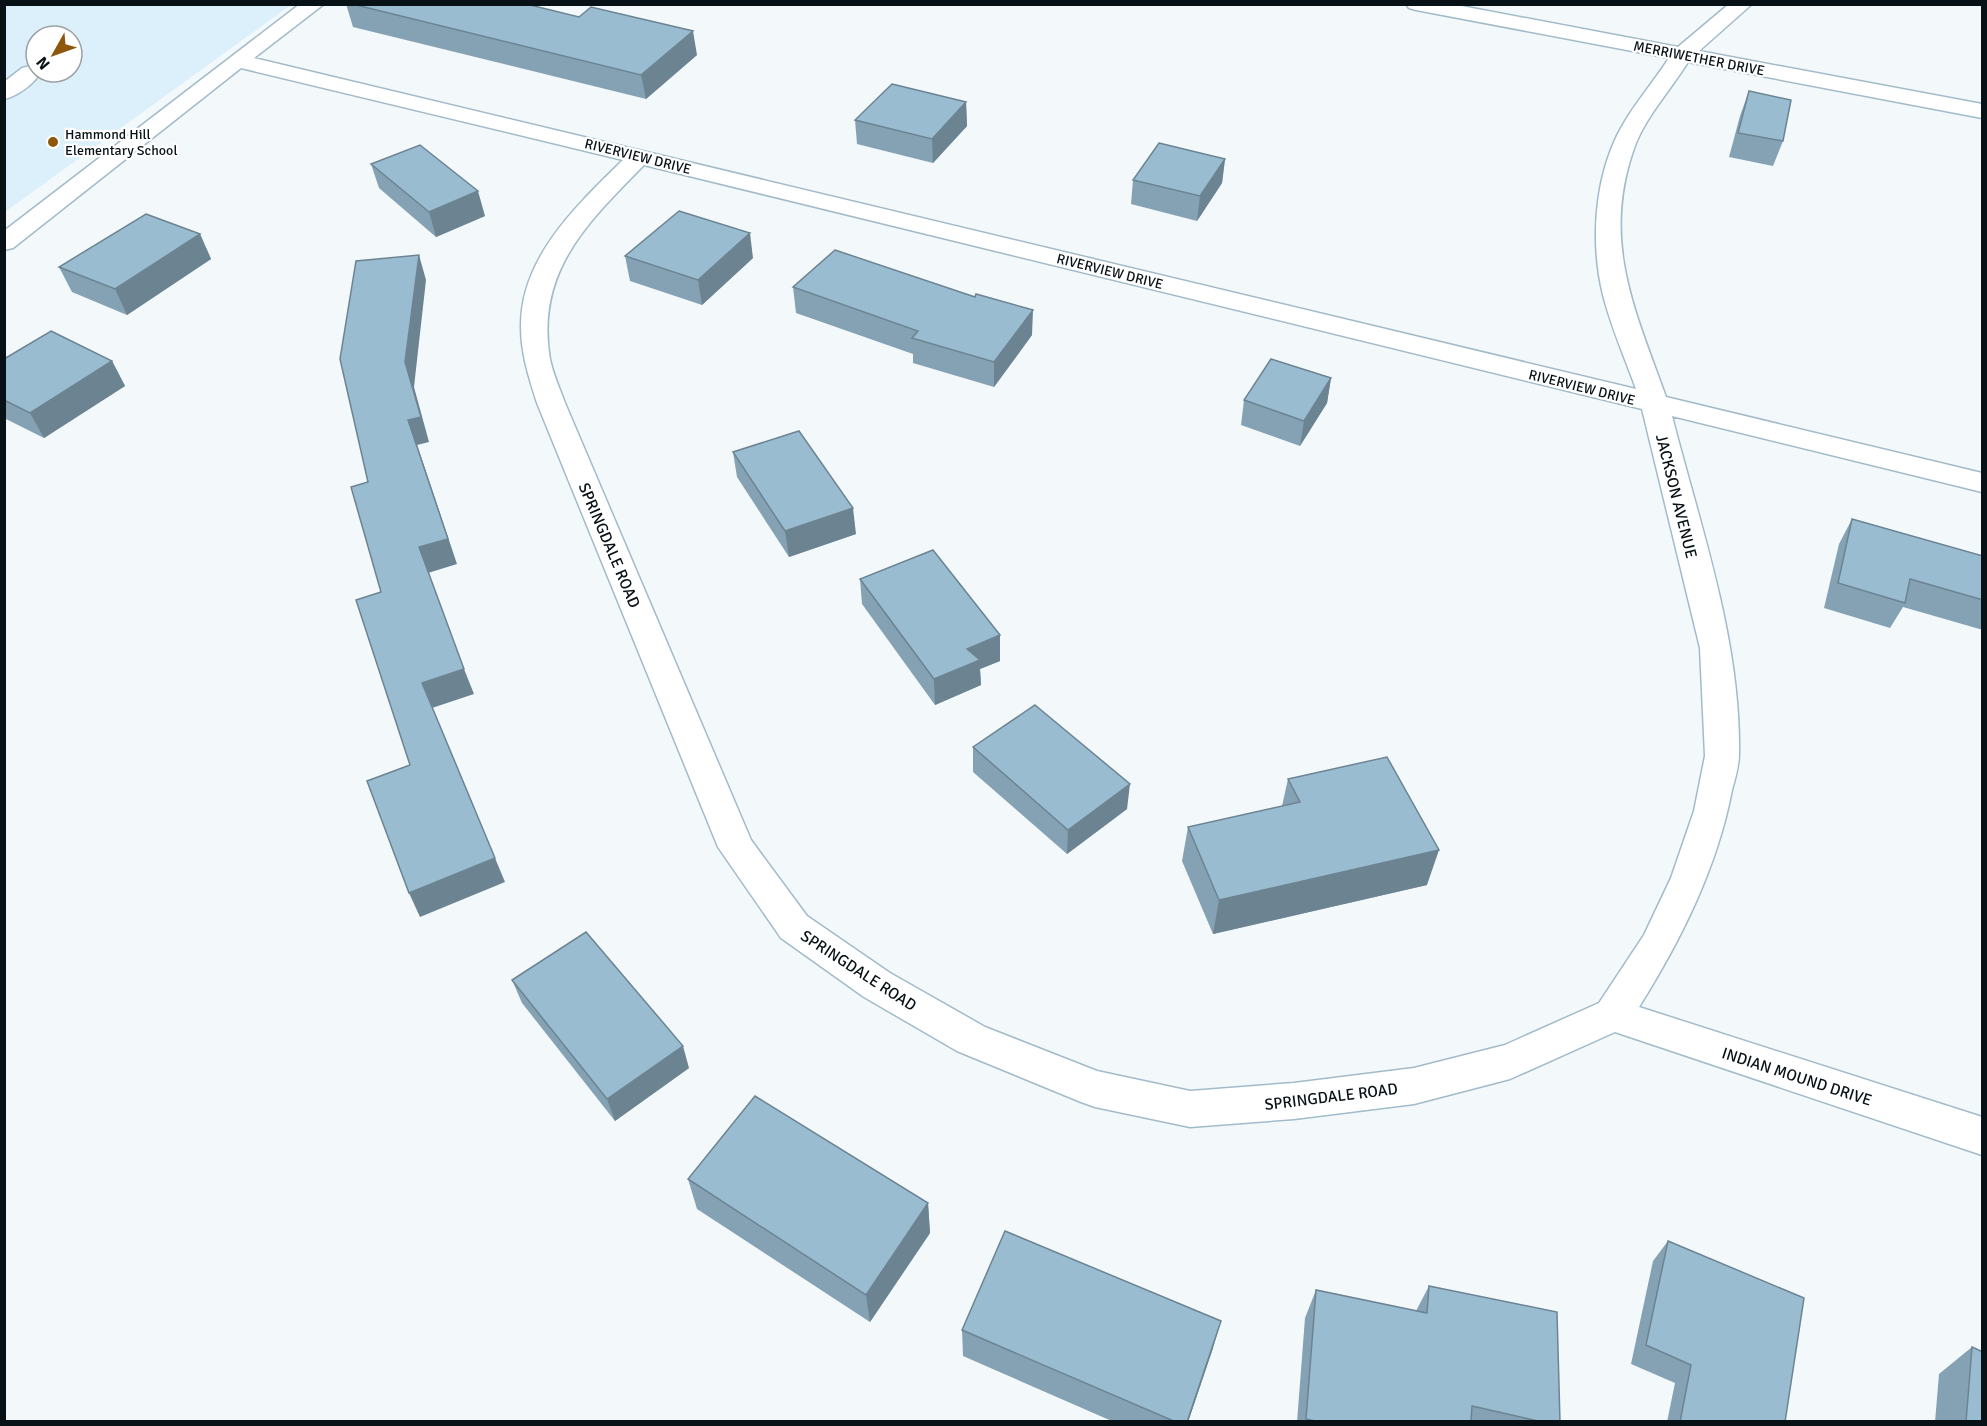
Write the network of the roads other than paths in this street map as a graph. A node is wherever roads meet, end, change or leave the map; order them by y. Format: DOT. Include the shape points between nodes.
graph roads {
  1 [pos="314,4"];
  2 [pos="1416,4"];
  3 [pos="1742,4"];
  4 [pos="1682,55"];
  5 [pos="237,61"];
  6 [pos="24,78"];
  7 [pos="4,93"];
  8 [pos="1983,111"];
  9 [pos="639,157"];
  10 [pos="4,243"];
  11 [pos="1654,404"];
  12 [pos="1983,482"];
  13 [pos="1613,1015"];
  14 [pos="1983,1136"];
  1 -- 5 [label="street"];
  2 -- 4 [label="street, MERRIWETHER DRIVE"];
  3 -- 4 [label="street, JACKSON AVENUE"];
  4 -- 8 [label="street, MERRIWETHER DRIVE"];
  4 -- 11 [label="street, JACKSON AVENUE" via="1625,143 1609,213 1609,253 1616,295"];
  5 -- 9 [label="street, RIVERVIEW DRIVE"];
  5 -- 10 [label="street"];
  6 -- 7 [label="street"];
  9 -- 11 [label="street, RIVERVIEW DRIVE"];
  9 -- 13 [label="street, SPRINGDALE ROAD" via="576,220 544,270 533,327 537,360 551,403 736,847 794,927 877,984 971,1039 1095,1089 1190,1109 1414,1086 1510,1061"];
  11 -- 12 [label="street, RIVERVIEW DRIVE"];
  11 -- 13 [label="street, JACKSON AVENUE" via="1716,648 1722,756 1711,811 1689,879 1657,946"];
  13 -- 14 [label="street, INDIAN MOUND DRIVE"];
}
